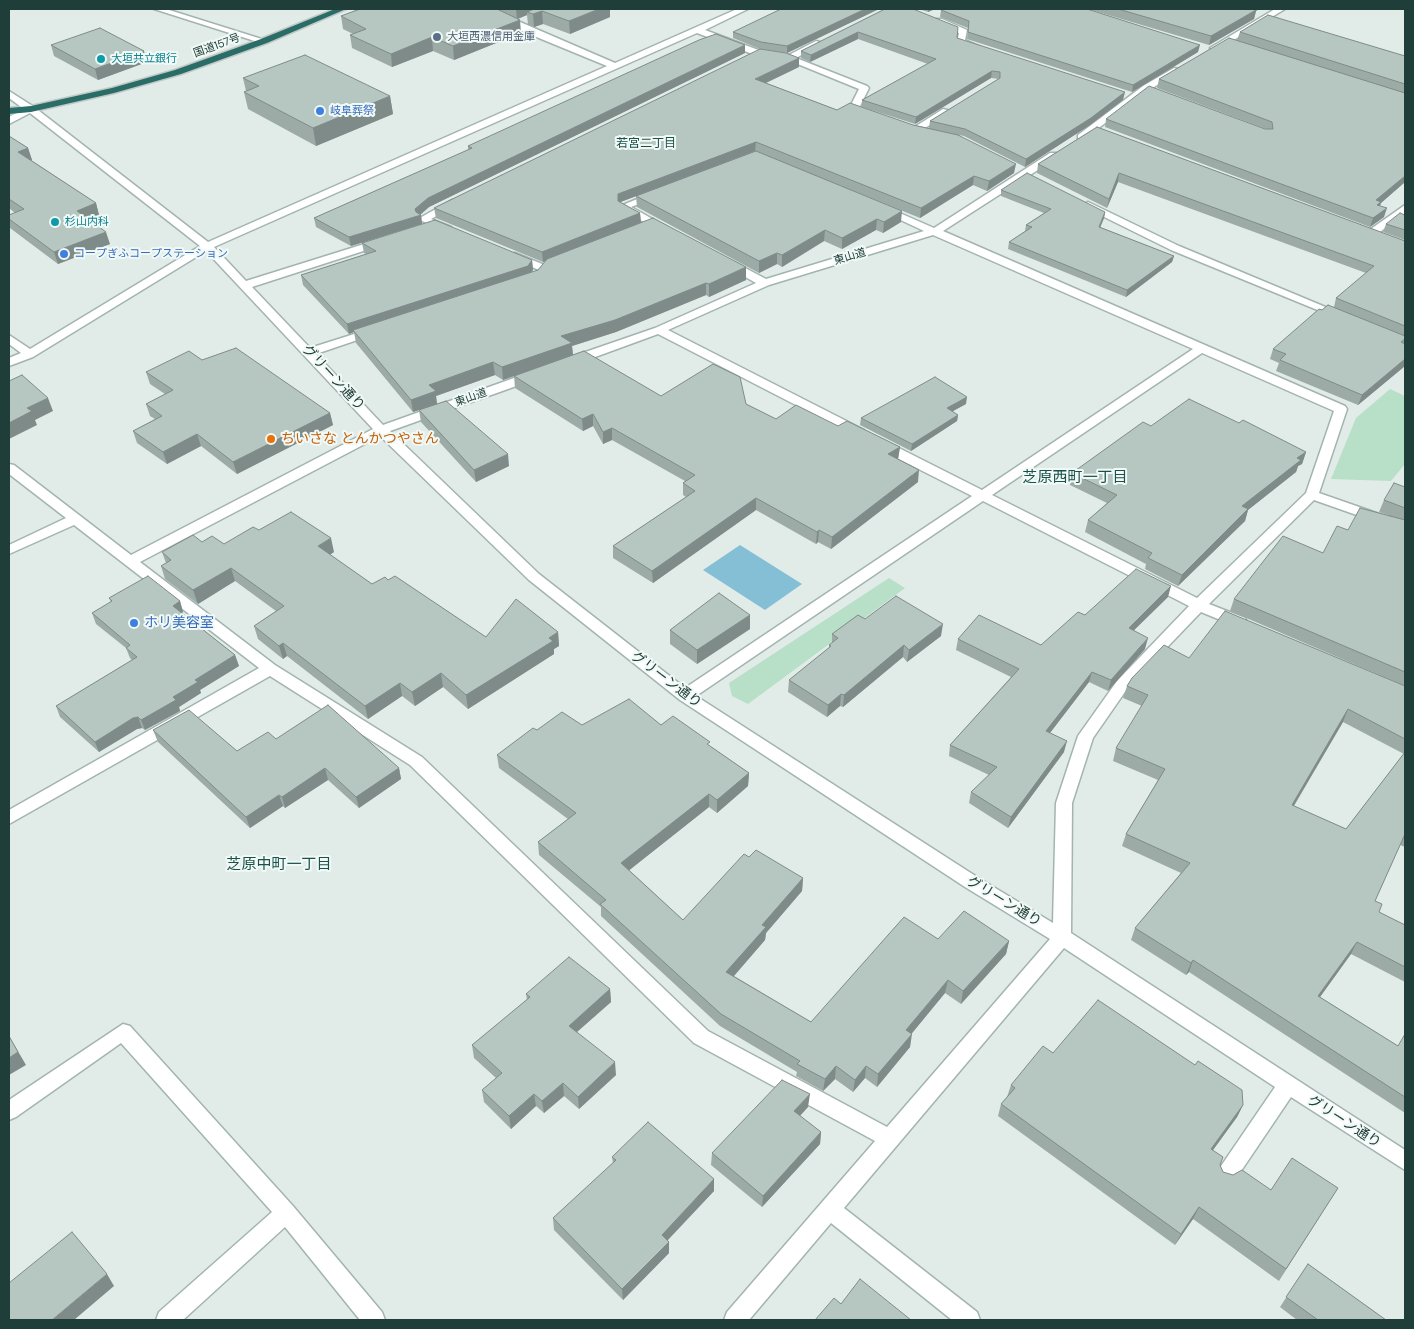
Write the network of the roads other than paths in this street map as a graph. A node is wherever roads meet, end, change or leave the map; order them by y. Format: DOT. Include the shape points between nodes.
graph roads {
  1 [pos="158,9"];
  2 [pos="342,9"];
  3 [pos="744,9"];
  4 [pos="1281,9"];
  5 [pos="937,13"];
  6 [pos="508,20"];
  7 [pos="526,20"];
  8 [pos="517,24"];
  9 [pos="695,29"];
  10 [pos="830,37"];
  11 [pos="264,41"];
  12 [pos="988,50"];
  13 [pos="1203,51"];
  14 [pos="757,55"];
  15 [pos="1185,64"];
  16 [pos="613,65"];
  17 [pos="9,94"];
  18 [pos="955,106"];
  19 [pos="32,109"];
  20 [pos="9,111"];
  21 [pos="880,118"];
  22 [pos="9,121"];
  23 [pos="933,134"];
  24 [pos="667,190"];
  25 [pos="460,199"];
  26 [pos="1077,200"];
  27 [pos="873,205"];
  28 [pos="1405,208"];
  29 [pos="435,224"];
  30 [pos="653,224"];
  31 [pos="417,230"];
  32 [pos="635,231"];
  33 [pos="936,231"];
  34 [pos="453,232"];
  35 [pos="670,233"];
  36 [pos="1371,233"];
  37 [pos="390,239"];
  38 [pos="207,246"];
  39 [pos="507,254"];
  40 [pos="714,256"];
  41 [pos="534,279"];
  42 [pos="765,283"];
  43 [pos="244,285"];
  44 [pos="1350,320"];
  45 [pos="384,328"];
  46 [pos="659,330"];
  47 [pos="9,338"];
  48 [pos="1203,346"];
  49 [pos="309,352"];
  50 [pos="29,354"];
  51 [pos="9,362"];
  52 [pos="557,367"];
  53 [pos="538,374"];
  54 [pos="381,430"];
  55 [pos="9,468"];
  56 [pos="1312,495"];
  57 [pos="983,496"];
  58 [pos="76,520"];
  59 [pos="1405,528"];
  60 [pos="9,550"];
  61 [pos="130,561"];
  62 [pos="1199,605"];
  63 [pos="1253,628"];
  64 [pos="270,669"];
  65 [pos="685,696"];
  66 [pos="9,818"];
  67 [pos="1062,937"];
  68 [pos="1287,1086"];
  69 [pos="9,1111"];
  70 [pos="889,1138"];
  71 [pos="1405,1161"];
  72 [pos="1226,1176"];
  73 [pos="830,1210"];
  74 [pos="286,1214"];
  75 [pos="167,1320"];
  76 [pos="374,1320"];
  77 [pos="735,1320"];
  78 [pos="969,1320"];
  1 -- 11 [label="street"];
  2 -- 11 [label="highway, 国道157号"];
  3 -- 9 [label="street"];
  4 -- 13 [label="street" via="1230,43"];
  5 -- 12 [label="street" via="929,17 964,32 960,42"];
  6 -- 8 [label="street"];
  7 -- 8 [label="street"];
  8 -- 16 [label="street"];
  9 -- 14 [label="street"];
  9 -- 16 [label="street"];
  10 -- 21 [label="street" via="784,57 864,88 854,108"];
  11 -- 19 [label="highway, 国道157号" via="178,72"];
  15 -- 33 [label="street, 東山道" via="1150,90 1129,96 1099,130 1067,146"];
  16 -- 38 [label="street"];
  17 -- 19 [label="street, グリーン通り"];
  18 -- 23 [label="street" via="911,129"];
  19 -- 20 [label="highway, 国道157号"];
  19 -- 22 [label="street"];
  19 -- 38 [label="street, グリーン通り"];
  24 -- 30 [label="street" via="623,207"];
  25 -- 29 [label="street" via="423,219"];
  26 -- 44 [label="street" via="1175,248"];
  27 -- 33 [label="street"];
  28 -- 36 [label="street"];
  29 -- 31 [label="street"];
  29 -- 34 [label="street"];
  30 -- 32 [label="street"];
  30 -- 35 [label="street"];
  33 -- 42 [label="street, 東山道"];
  33 -- 48 [label="street"];
  37 -- 43 [label="street"];
  38 -- 43 [label="street, グリーン通り"];
  38 -- 50 [label="street"];
  39 -- 41 [label="street" via="548,266"];
  40 -- 42 [label="street"];
  42 -- 46 [label="street, 東山道"];
  43 -- 49 [label="street, グリーン通り"];
  45 -- 49 [label="street"];
  46 -- 52 [label="street, 東山道"];
  46 -- 57 [label="street"];
  47 -- 50 [label="street"];
  48 -- 56 [label="street" via="1341,409"];
  48 -- 57 [label="street"];
  49 -- 54 [label="street, グリーン通り"];
  50 -- 51 [label="street"];
  53 -- 54 [label="street, 東山道"];
  54 -- 61 [label="street, 東山道"];
  54 -- 65 [label="street, グリーン通り" via="534,577"];
  55 -- 58 [label="street"];
  56 -- 59 [label="street"];
  56 -- 62 [label="street"];
  57 -- 62 [label="street"];
  57 -- 65 [label="street"];
  58 -- 60 [label="street"];
  58 -- 61 [label="street"];
  61 -- 64 [label="street"];
  62 -- 63 [label="street"];
  62 -- 67 [label="street" via="1122,685 1086,736 1064,803"];
  64 -- 66 [label="street"];
  64 -- 70 [label="street" via="416,761 701,1037"];
  65 -- 67 [label="street, グリーン通り" via="971,882"];
  67 -- 68 [label="street, グリーン通り"];
  67 -- 70 [label="street"];
  68 -- 71 [label="street, グリーン通り"];
  68 -- 72 [label="street"];
  69 -- 74 [label="street" via="123,1032"];
  70 -- 73 [label="street"];
  73 -- 77 [label="street"];
  73 -- 78 [label="street"];
  74 -- 75 [label="street"];
  74 -- 76 [label="street"];
}
